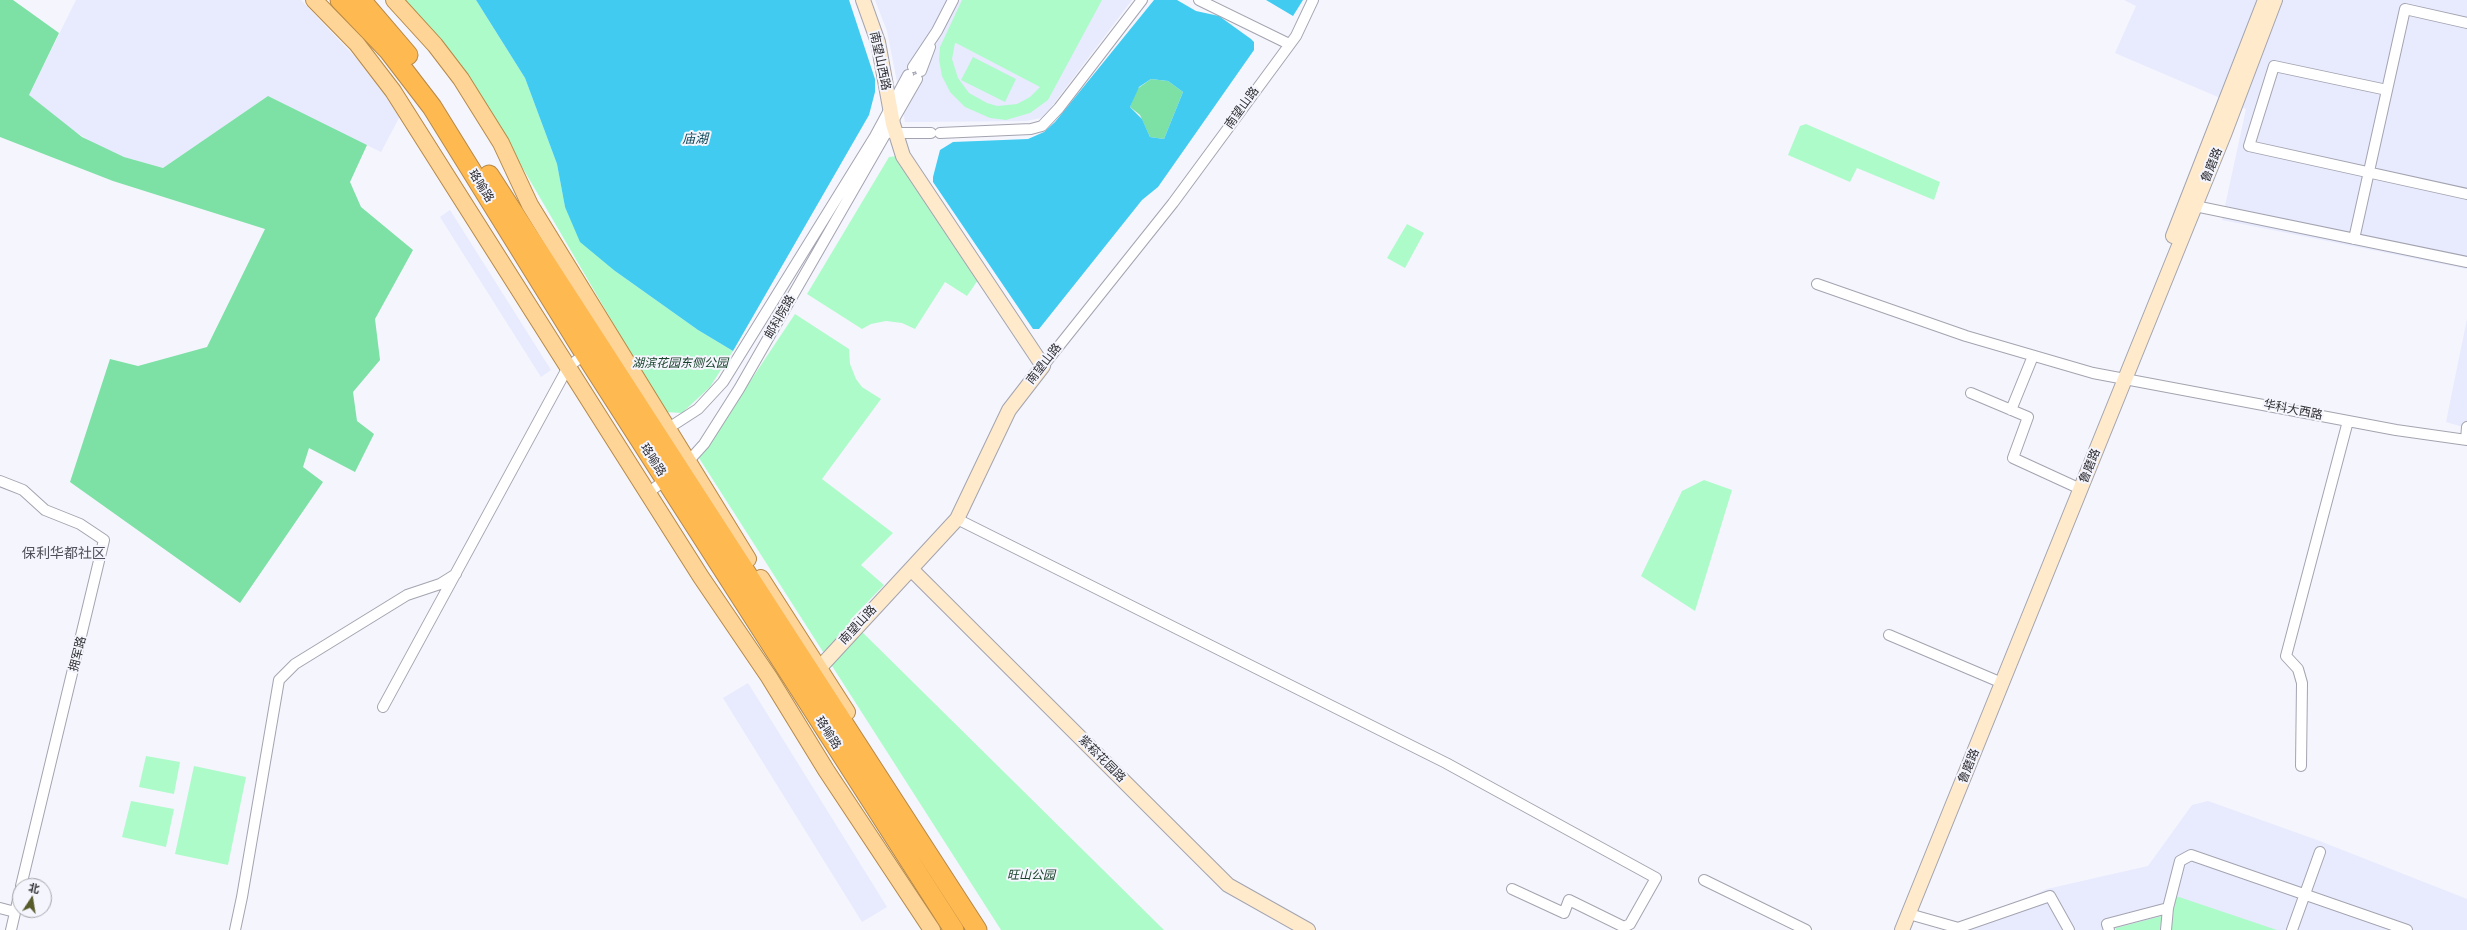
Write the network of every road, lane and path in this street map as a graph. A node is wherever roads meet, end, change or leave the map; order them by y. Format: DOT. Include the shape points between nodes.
graph roads {
  1 [pos="314,0"];
  2 [pos="340,0"];
  3 [pos="361,0"];
  4 [pos="394,0"];
  5 [pos="863,0"];
  6 [pos="953,0"];
  7 [pos="1142,0"];
  8 [pos="1199,0"];
  9 [pos="1314,0"];
  10 [pos="2265,0"];
  11 [pos="2276,0"];
  12 [pos="2467,23"];
  13 [pos="1289,44"];
  14 [pos="915,73"];
  15 [pos="2387,90"];
  16 [pos="890,109"];
  17 [pos="889,130"];
  18 [pos="2369,172"];
  19 [pos="2467,194"];
  20 [pos="2195,206"];
  21 [pos="2354,239"];
  22 [pos="2467,262"];
  23 [pos="1817,284"];
  24 [pos="585,354"];
  25 [pos="2033,356"];
  26 [pos="1043,366"];
  27 [pos="568,367"];
  28 [pos="2122,378"];
  29 [pos="1970,393"];
  30 [pos="2011,410"];
  31 [pos="2348,421"];
  32 [pos="2467,426"];
  33 [pos="656,436"];
  34 [pos="2466,440"];
  35 [pos="624,455"];
  36 [pos="678,471"];
  37 [pos="0,481"];
  38 [pos="2074,486"];
  39 [pos="648,493"];
  40 [pos="957,519"];
  41 [pos="911,569"];
  42 [pos="456,574"];
  43 [pos="1889,635"];
  44 [pos="815,672"];
  45 [pos="1995,680"];
  46 [pos="383,707"];
  47 [pos="2301,766"];
  48 [pos="2320,852"];
  49 [pos="23,878"];
  50 [pos="1704,880"];
  51 [pos="1512,889"];
  52 [pos="2304,893"];
  53 [pos="0,908"];
  54 [pos="2168,908"];
  55 [pos="12,911"];
  56 [pos="1909,914"];
  57 [pos="14,918"];
  58 [pos="11,930"];
  59 [pos="234,930"];
  60 [pos="932,930"];
  61 [pos="954,930"];
  62 [pos="977,930"];
  63 [pos="987,930"];
  64 [pos="1308,930"];
  65 [pos="1806,930"];
  66 [pos="1892,930"];
  67 [pos="1902,930"];
  68 [pos="1955,930"];
  69 [pos="1972,930"];
  70 [pos="2069,930"];
  71 [pos="2108,930"];
  72 [pos="2166,930"];
  73 [pos="2292,930"];
  74 [pos="2407,930"];
  1 -- 27 [label="main road" via="357,44 393,92"];
  2 -- 24 [label="highway, 珞喻路" via="389,51 432,107"];
  3 -- 33 [label="highway, 珞喻路" via="388,29 440,98"];
  4 -- 33 [label="main road" via="461,79 501,143 530,205"];
  5 -- 16 [label="main road, 南望山西路" via="878,42"];
  6 -- 14 [label="street"];
  7 -- 17 [label="street" via="1059,108 1042,126 1031,129 935,133"];
  8 -- 13 [label="street"];
  9 -- 13 [label="street, 南望山路" via="1296,36"];
  10 -- 28 [label="main road, 鲁磨路"];
  11 -- 20 [label="main road, 鲁磨路"];
  12 -- 15 [label="street" via="2405,9"];
  13 -- 26 [label="street, 南望山路" via="1173,203"];
  14 -- 16 [label="street"];
  14 -- 17 [label="street"];
  15 -- 18 [label="street"];
  15 -- 18 [label="street" via="2274,66 2249,146"];
  16 -- 17 [label="main road, 南望山西路"];
  17 -- 26 [label="main road, 南望山西路" via="913,172"];
  17 -- 33 [label="street" via="723,382 698,409"];
  17 -- 36 [label="street, 邮科院路" via="739,389 704,444"];
  18 -- 19 [label="street"];
  18 -- 21 [label="street"];
  20 -- 21 [label="street"];
  20 -- 28 [label="main road, 鲁磨路"];
  21 -- 22 [label="street"];
  23 -- 25 [label="street, 华科大西路" via="1966,336"];
  24 -- 27 [label="street"];
  24 -- 33 [label="highway, 珞喻路"];
  25 -- 28 [label="street, 华科大西路"];
  25 -- 30 [label="street"];
  26 -- 40 [label="main road, 南望山路" via="1009,410"];
  27 -- 35 [label="main road"];
  27 -- 42 [label="street"];
  28 -- 31 [label="street, 华科大西路"];
  28 -- 38 [label="main road, 鲁磨路"];
  28 -- 56 [label="main road, 鲁磨路"];
  29 -- 30 [label="street"];
  30 -- 38 [label="street" via="2028,417 2013,458"];
  31 -- 34 [label="street, 华科大西路"];
  31 -- 47 [label="street" via="2286,656 2298,669 2302,683"];
  32 -- 34 [label="street"];
  33 -- 35 [label="street"];
  33 -- 36 [label="highway, 珞喻路"];
  35 -- 39 [label="main road"];
  36 -- 39 [label="street, 邮科院路"];
  36 -- 44 [label="highway, 珞喻路"];
  36 -- 61 [label="highway, 珞喻路"];
  37 -- 49 [label="street, 拥军路" via="22,490 45,510 80,524 104,540"];
  38 -- 45 [label="main road, 鲁磨路"];
  39 -- 60 [label="main road"];
  40 -- 41 [label="main road, 南望山路"];
  40 -- 51 [label="street" via="1446,763 1656,878 1630,924 1624,927 1570,900 1564,913"];
  41 -- 44 [label="main road, 南望山路"];
  41 -- 64 [label="main road, 紫菘花园路" via="1228,885"];
  42 -- 46 [label="street"];
  42 -- 59 [label="street" via="440,584 407,595 295,664 279,680 242,897"];
  43 -- 45 [label="street"];
  44 -- 62 [label="highway, 珞喻路"];
  44 -- 63 [label="main road"];
  45 -- 66 [label="main road, 鲁磨路"];
  48 -- 52 [label="street"];
  50 -- 65 [label="street"];
  52 -- 54 [label="street" via="2191,855 2180,861"];
  52 -- 73 [label="street"];
  52 -- 74 [label="street"];
  53 -- 55 [label="street"];
  54 -- 71 [label="street" via="2107,924"];
  54 -- 72 [label="street"];
  56 -- 67 [label="main road, 鲁磨路"];
  56 -- 68 [label="street"];
  57 -- 58 [label="street"];
  68 -- 69 [label="street"];
  68 -- 70 [label="street" via="2050,896"];
}
